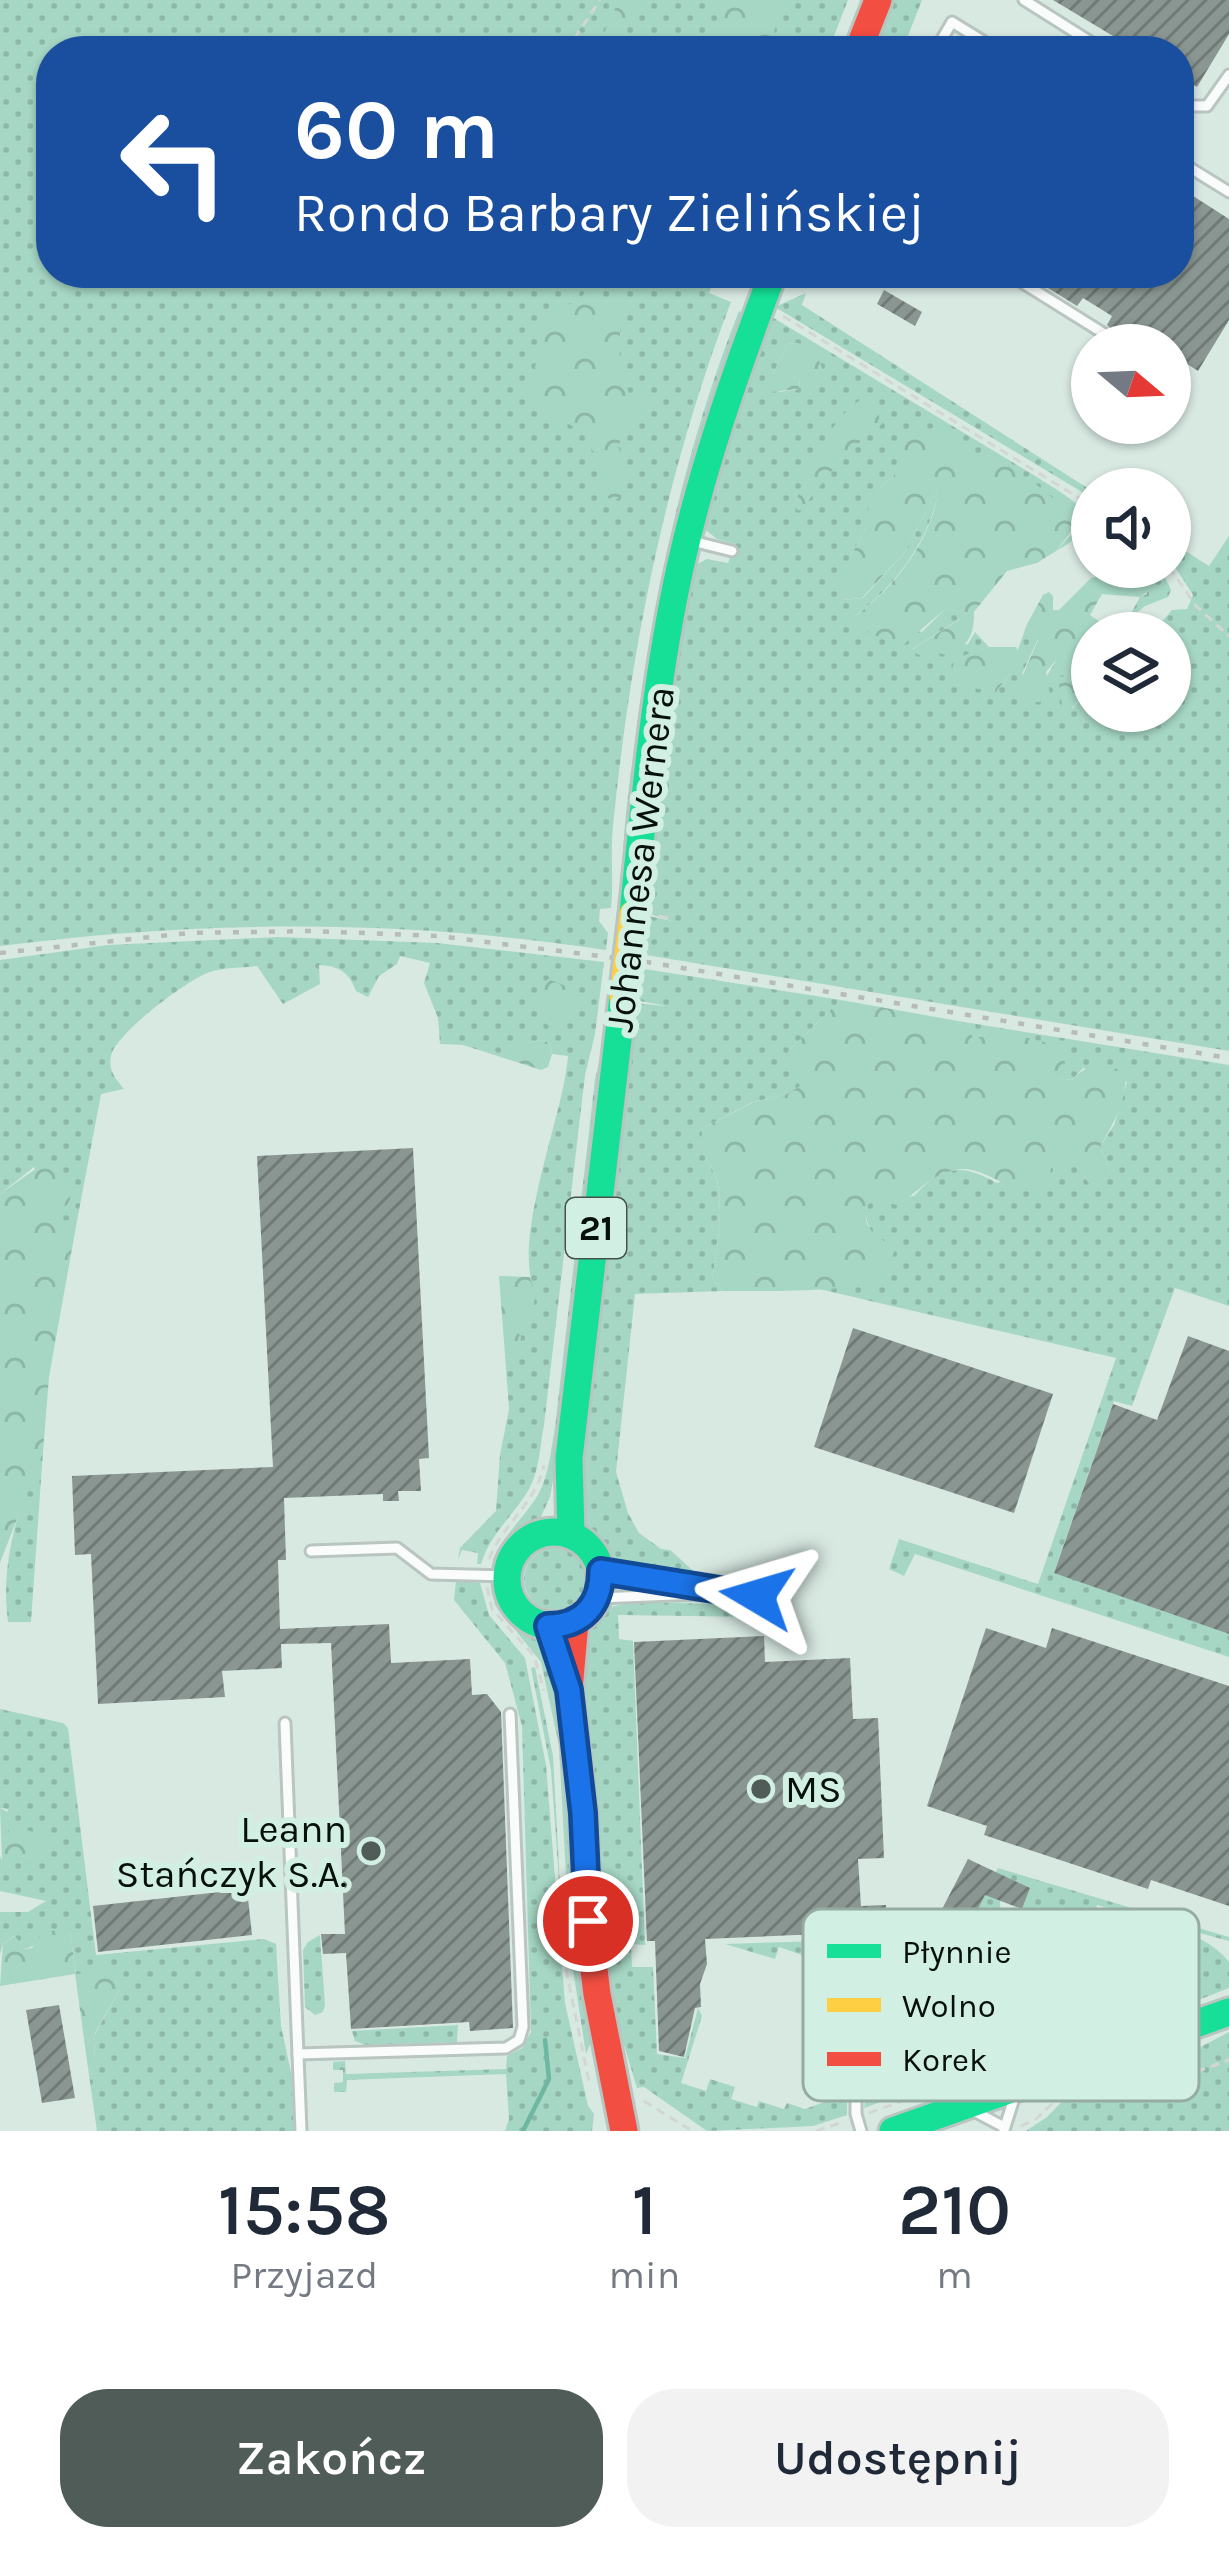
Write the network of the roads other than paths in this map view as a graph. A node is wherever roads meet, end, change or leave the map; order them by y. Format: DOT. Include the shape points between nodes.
graph roads {
  1 [pos="878,0"];
  2 [pos="1024,0"];
  3 [pos="864,36"];
  4 [pos="944,36"];
  5 [pos="975,36"];
  6 [pos="1081,36"];
  7 [pos="1229,75"];
  8 [pos="1194,106"];
  9 [pos="1194,170"];
  10 [pos="1229,192"];
  11 [pos="767,288"];
  12 [pos="1031,288"];
  13 [pos="1089,324"];
  14 [pos="687,540"];
  15 [pos="732,551"];
  16 [pos="559,1533"];
  17 [pos="311,1551"];
  18 [pos="494,1575"];
  19 [pos="600,1585"];
  20 [pos="718,1592"];
  21 [pos="757,1596"];
  22 [pos="562,1624"];
  23 [pos="510,1714"];
  24 [pos="285,1723"];
  25 [pos="597,1994"];
  26 [pos="1229,2012"];
  27 [pos="1199,2023"];
  28 [pos="298,2054"];
  29 [pos="856,2101"];
  30 [pos="983,2101"];
  31 [pos="964,2107"];
  32 [pos="1004,2129"];
  33 [pos="301,2131"];
  34 [pos="624,2131"];
  35 [pos="645,2131"];
  36 [pos="861,2131"];
  37 [pos="893,2131"];
  1 -- 3 [label="main road"];
  2 -- 6 [label="lane"];
  4 -- 5 [label="lane" via="952,22"];
  7 -- 8 [label="lane" via="1207,106"];
  9 -- 10 [label="lane"];
  11 -- 14 [label="main road, Johannesa Wernera / 21"];
  12 -- 13 [label="lane"];
  14 -- 15 [label="lane"];
  14 -- 16 [label="main road, Johannesa Wernera / 21, bridge" via="647,773 639,913 558,1455"];
  16 -- 18 [label="main road, 21" via="520,1547"];
  16 -- 19 [label="main road" via="592,1550"];
  17 -- 18 [label="lane" via="397,1548 431,1574"];
  18 -- 22 [label="main road" via="535,1622"];
  19 -- 20 [label="lane"];
  19 -- 20 [label="lane"];
  19 -- 22 [label="main road"];
  20 -- 21 [label="lane"];
  22 -- 25 [label="main road" via="556,1690"];
  23 -- 28 [label="lane" via="519,2040 506,2048"];
  24 -- 28 [label="lane"];
  25 -- 34 [label="main road"];
  25 -- 35 [label="main road"];
  26 -- 27 [label="main road"];
  28 -- 33 [label="lane"];
  29 -- 36 [label="lane"];
  30 -- 31 [label="main road"];
  31 -- 32 [label="lane"];
  31 -- 37 [label="main road"];
}
